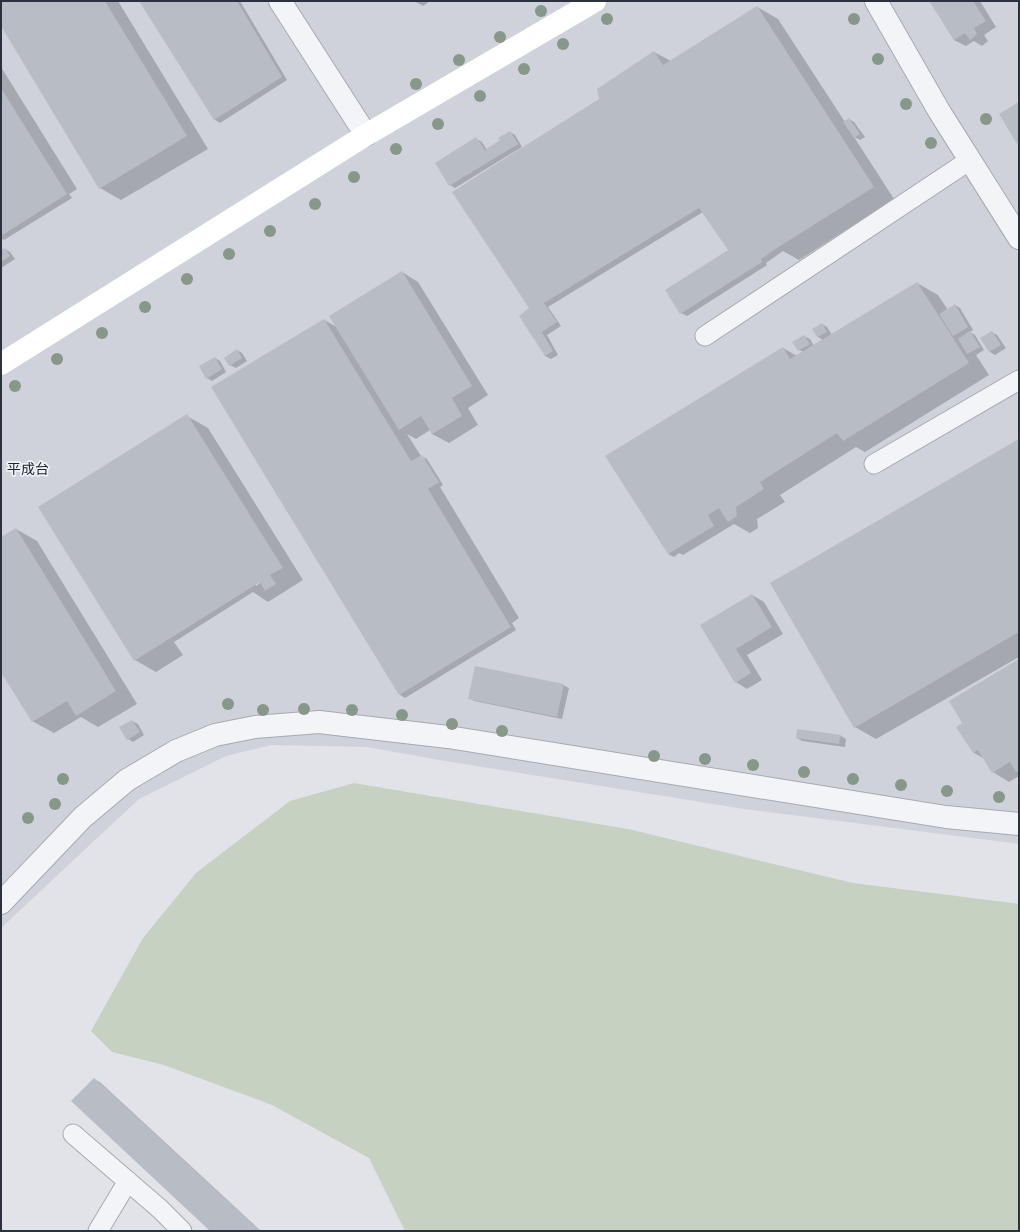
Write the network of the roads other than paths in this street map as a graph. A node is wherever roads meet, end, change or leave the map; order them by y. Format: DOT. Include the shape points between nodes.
graph roads {
  1 [pos="280,1"];
  2 [pos="596,1"];
  3 [pos="876,1"];
  4 [pos="366,135"];
  5 [pos="970,160"];
  6 [pos="1019,238"];
  7 [pos="705,336"];
  8 [pos="1,364"];
  9 [pos="1019,380"];
  10 [pos="874,464"];
  11 [pos="1019,824"];
  12 [pos="1,903"];
  13 [pos="73,1134"];
  14 [pos="128,1181"];
  15 [pos="98,1231"];
  16 [pos="182,1231"];
  1 -- 4 [label="street"];
  2 -- 4 [label="street"];
  3 -- 5 [label="street"];
  4 -- 8 [label="street"];
  5 -- 6 [label="street"];
  5 -- 7 [label="lane"];
  9 -- 10 [label="lane"];
  11 -- 12 [label="street" via="946,817 462,739 319,722 255,727 215,735 176,751 126,780 83,817"];
  13 -- 14 [label="lane"];
  14 -- 15 [label="lane"];
  14 -- 16 [label="lane"];
}
